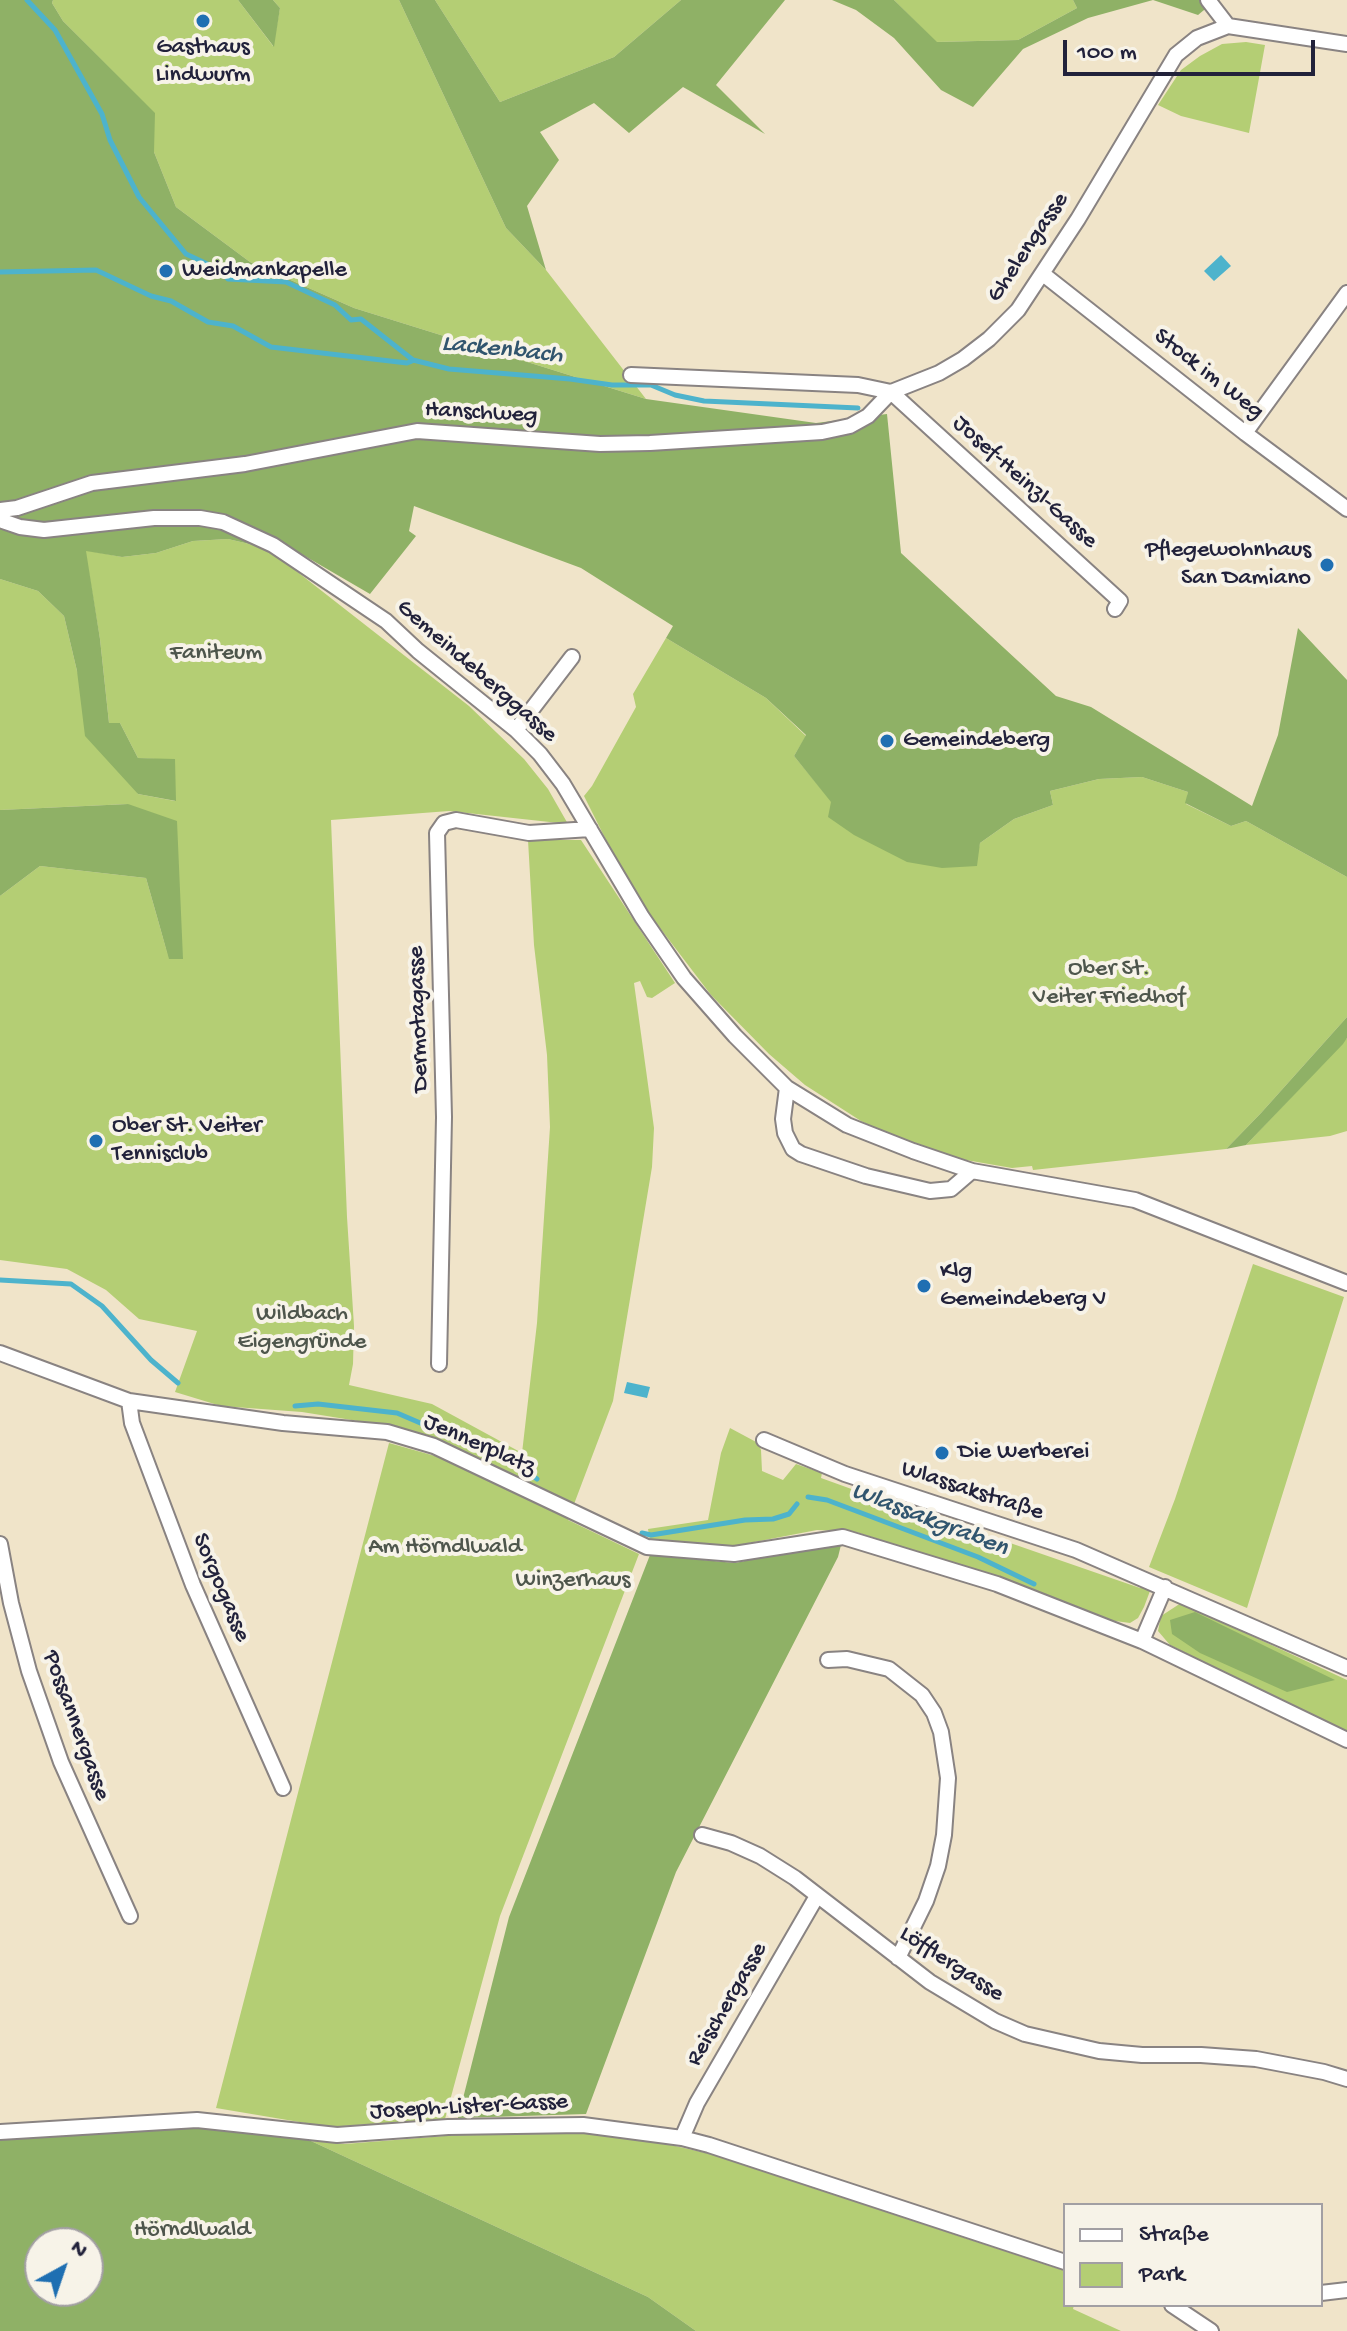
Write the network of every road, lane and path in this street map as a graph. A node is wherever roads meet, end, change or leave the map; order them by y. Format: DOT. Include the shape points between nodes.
graph roads {
  1 [pos="1208,0"];
  2 [pos="1228,26"];
  3 [pos="1347,44"];
  4 [pos="1043,274"];
  5 [pos="1347,293"];
  6 [pos="631,375"];
  7 [pos="891,392"];
  8 [pos="1245,433"];
  9 [pos="1347,509"];
  10 [pos="0,510"];
  11 [pos="0,520"];
  12 [pos="1115,609"];
  13 [pos="572,657"];
  14 [pos="516,730"];
  15 [pos="590,829"];
  16 [pos="787,1088"];
  17 [pos="972,1171"];
  18 [pos="1347,1283"];
  19 [pos="0,1353"];
  20 [pos="439,1364"];
  21 [pos="129,1401"];
  22 [pos="764,1440"];
  23 [pos="0,1544"];
  24 [pos="1165,1587"];
  25 [pos="1142,1641"];
  26 [pos="828,1660"];
  27 [pos="1347,1668"];
  28 [pos="1347,1740"];
  29 [pos="283,1788"];
  30 [pos="702,1835"];
  31 [pos="817,1896"];
  32 [pos="130,1916"];
  33 [pos="898,1958"];
  34 [pos="1347,2079"];
  35 [pos="0,2132"];
  36 [pos="682,2138"];
  37 [pos="1063,2261"];
  38 [pos="1347,2290"];
  39 [pos="1323,2293"];
  40 [pos="1175,2307"];
  41 [pos="1211,2331"];
  1 -- 2 [label="street"];
  2 -- 3 [label="street"];
  2 -- 4 [label="street, Ghelengasse" via="1197,38 1176,55"];
  4 -- 7 [label="street, Ghelengasse" via="989,339 939,373"];
  4 -- 8 [label="street, Stock im Weg"];
  5 -- 8 [label="street"];
  6 -- 7 [label="street" via="858,385"];
  7 -- 10 [label="street, Hanschweg" via="850,426 822,432 600,444 417,431 245,464 92,483"];
  7 -- 12 [label="street, Josef-Heinzl-Gasse" via="1120,601"];
  8 -- 9 [label="street, Stock im Weg"];
  11 -- 14 [label="street, Gemeindeberggasse" via="44,530 200,518 242,529 386,621"];
  13 -- 14 [label="street"];
  14 -- 15 [label="street, Gemeindeberggasse" via="563,784"];
  15 -- 16 [label="street, Gemeindeberggasse" via="684,978"];
  15 -- 20 [label="street, Dermotagasse" via="529,833 456,820 444,823 437,833 444,1117"];
  16 -- 17 [label="street, Gemeindeberggasse" via="847,1125"];
  16 -- 17 [label="street" via="785,1133 801,1154 930,1191 951,1189"];
  17 -- 18 [label="street, Gemeindeberggasse" via="1135,1200"];
  19 -- 21 [label="street, Jennerplatz"];
  21 -- 25 [label="street, Jennerplatz" via="387,1432 434,1446 647,1547 734,1554 843,1537 997,1584"];
  21 -- 29 [label="street, Sorgogasse" via="132,1423 193,1585"];
  22 -- 24 [label="street, Wlassakstraße" via="845,1474 1076,1550"];
  23 -- 32 [label="street, Possannergasse" via="29,1671 61,1762"];
  24 -- 25 [label="street"];
  24 -- 27 [label="street, Wlassakstraße"];
  25 -- 28 [label="street"];
  26 -- 33 [label="street" via="889,1669 922,1695 941,1732 948,1778 941,1851 926,1901"];
  30 -- 31 [label="street, Löfflergasse" via="760,1856"];
  31 -- 33 [label="street, Löfflergasse"];
  31 -- 36 [label="street, Reischergasse"];
  33 -- 34 [label="street, Löfflergasse" via="995,2021 1063,2045 1142,2055 1256,2059"];
  35 -- 36 [label="street, Joseph-Lister-Gasse" via="197,2120 337,2135 583,2125"];
  36 -- 37 [label="street, Joseph-Lister-Gasse"];
  38 -- 39 [label="street"];
  40 -- 41 [label="street"];
}
